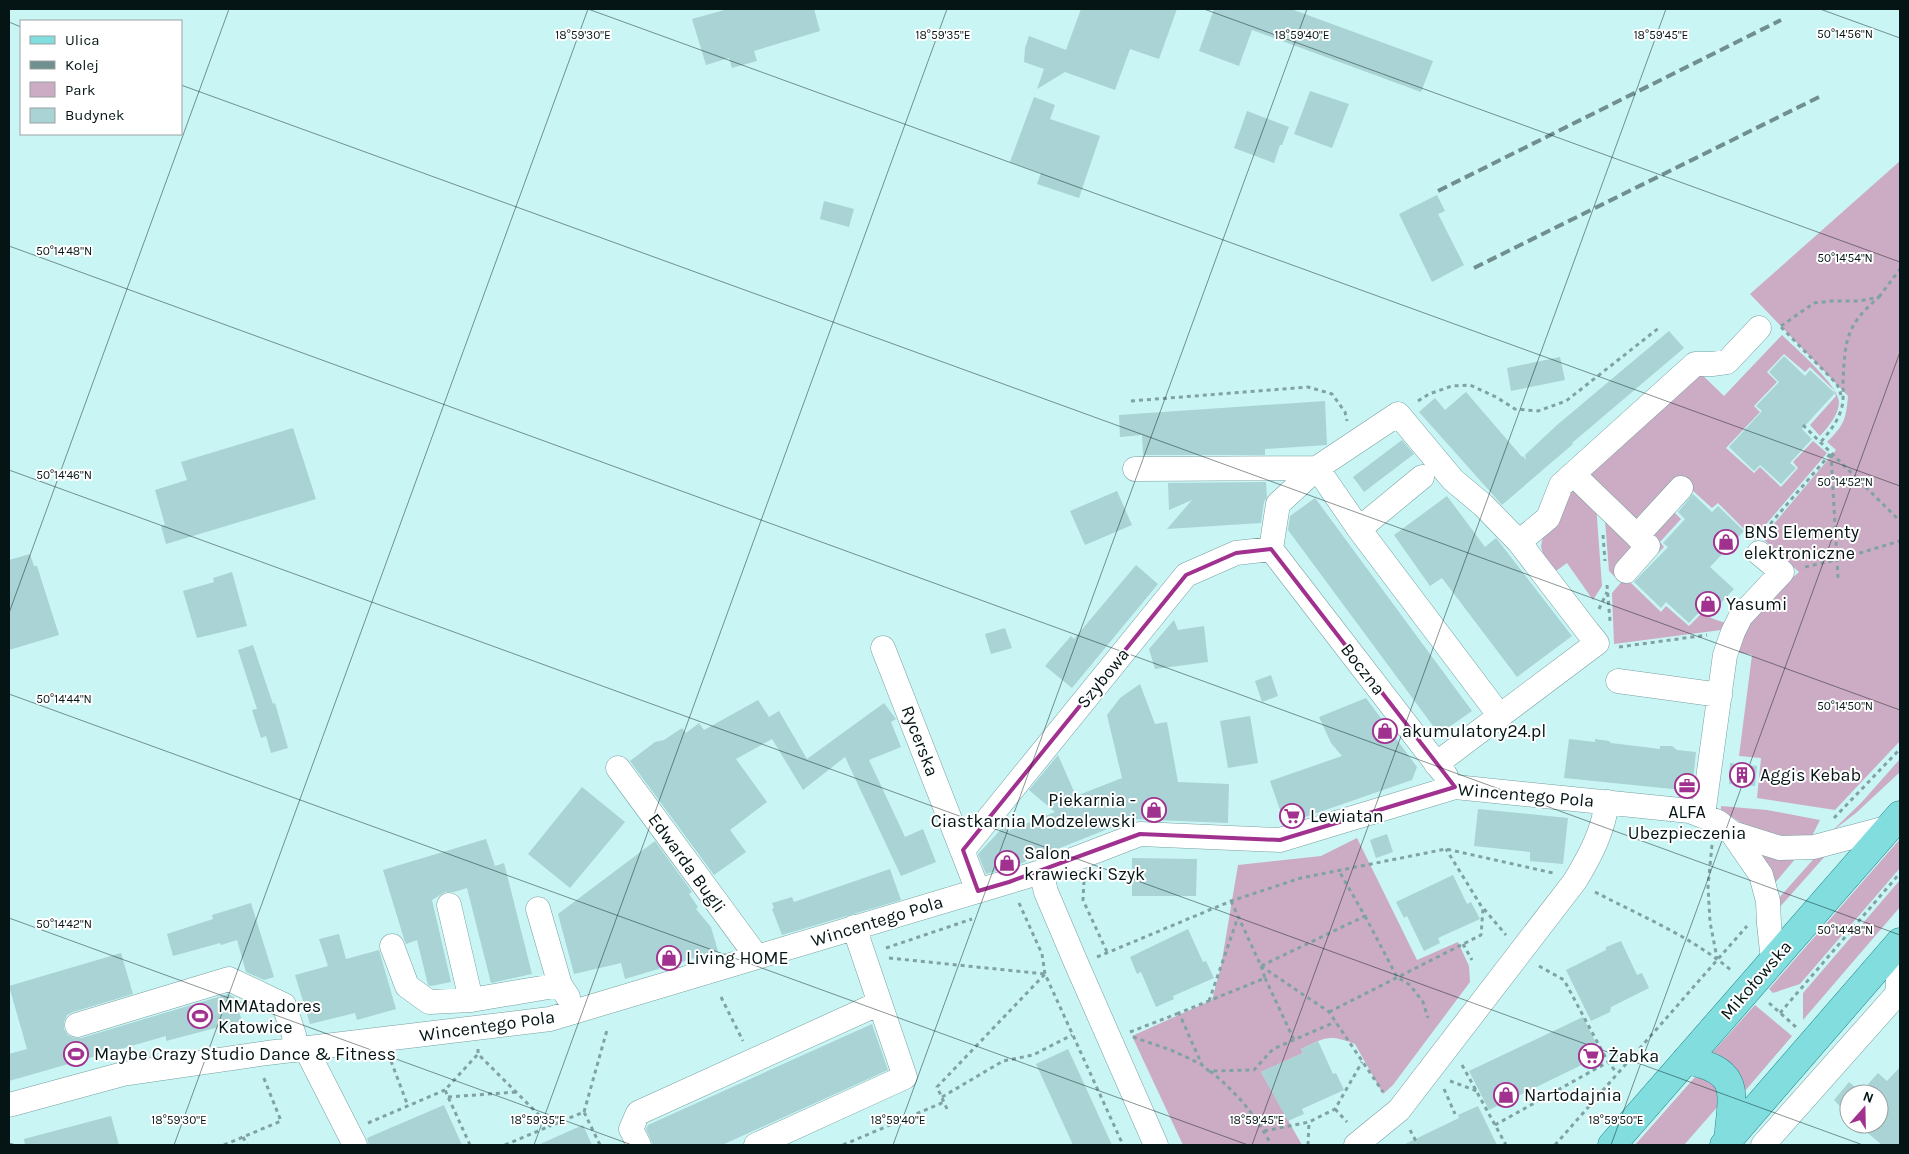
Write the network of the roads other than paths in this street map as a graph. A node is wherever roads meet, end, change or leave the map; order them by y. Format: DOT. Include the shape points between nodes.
graph roads {
  1 [pos="1770,327"];
  2 [pos="1318,468"];
  3 [pos="1136,469"];
  4 [pos="1573,474"];
  5 [pos="1422,477"];
  6 [pos="1681,488"];
  7 [pos="1358,529"];
  8 [pos="1637,536"];
  9 [pos="1519,542"];
  10 [pos="1271,549"];
  11 [pos="1759,553"];
  12 [pos="1626,571"];
  13 [pos="883,648"];
  14 [pos="1618,681"];
  15 [pos="1720,695"];
  16 [pos="1500,716"];
  17 [pos="1436,764"];
  18 [pos="618,768"];
  19 [pos="1455,787"];
  20 [pos="1607,802"];
  21 [pos="1895,821"];
  22 [pos="1716,828"];
  23 [pos="963,850"];
  24 [pos="1044,882"];
  25 [pos="978,890"];
  26 [pos="449,904"];
  27 [pos="538,909"];
  28 [pos="854,927"];
  29 [pos="1900,944"];
  30 [pos="392,946"];
  31 [pos="757,957"];
  32 [pos="1773,960"];
  33 [pos="560,985"];
  34 [pos="471,1000"];
  35 [pos="880,1003"];
  36 [pos="577,1011"];
  37 [pos="77,1024"];
  38 [pos="300,1050"];
  39 [pos="1686,1060"];
  40 [pos="9,1105"];
  41 [pos="1355,1136"];
  42 [pos="351,1138"];
  43 [pos="1726,1143"];
  44 [pos="639,1145"];
  45 [pos="756,1145"];
  46 [pos="1156,1145"];
  47 [pos="1612,1145"];
  48 [pos="1763,1145"];
  1 -- 4 [label="street" via="1727,362 1695,364"];
  2 -- 3 [label="street"];
  2 -- 7 [label="street"];
  2 -- 9 [label="street" via="1398,414 1454,480"];
  2 -- 10 [label="street" via="1278,504"];
  4 -- 8 [label="street"];
  4 -- 9 [label="street" via="1561,485 1548,518"];
  5 -- 7 [label="street"];
  6 -- 8 [label="street"];
  7 -- 16 [label="street"];
  8 -- 12 [label="street" via="1648,546"];
  9 -- 16 [label="street" via="1597,643"];
  10 -- 17 [label="street, Boczna"];
  10 -- 23 [label="street, Szybowa" via="1236,553 1186,575"];
  11 -- 15 [label="street" via="1782,572 1741,616 1726,655"];
  13 -- 23 [label="street, Rycerska"];
  14 -- 15 [label="street"];
  15 -- 22 [label="street"];
  16 -- 17 [label="street"];
  17 -- 19 [label="street, Boczna"];
  18 -- 31 [label="street, Edwarda Bugli"];
  19 -- 20 [label="street, Wincentego Pola"];
  19 -- 24 [label="street, Wincentego Pola" via="1280,840 1140,834"];
  20 -- 22 [label="street, Wincentego Pola" via="1690,811"];
  20 -- 41 [label="street, Wincentego Pola" via="1594,849 1575,882 1404,1119"];
  21 -- 22 [label="street, Wincentego Pola" via="1814,847 1780,848"];
  21 -- 32 [label="main road, Mikołowska"];
  22 -- 32 [label="street" via="1761,875 1768,901"];
  23 -- 25 [label="street, Rycerska"];
  24 -- 25 [label="street, Wincentego Pola"];
  24 -- 46 [label="street"];
  25 -- 28 [label="street, Wincentego Pola"];
  26 -- 34 [label="street"];
  27 -- 33 [label="street"];
  28 -- 31 [label="street, Wincentego Pola"];
  28 -- 35 [label="street"];
  29 -- 43 [label="main road"];
  29 -- 48 [label="street" via="1898,993"];
  30 -- 34 [label="street" via="407,986 429,1002"];
  31 -- 36 [label="street, Wincentego Pola"];
  32 -- 39 [label="main road, Mikołowska"];
  33 -- 34 [label="street"];
  33 -- 36 [label="street"];
  35 -- 44 [label="street" via="638,1114 631,1129"];
  35 -- 45 [label="street" via="906,1077"];
  36 -- 38 [label="street, Wincentego Pola" via="550,1020"];
  37 -- 38 [label="street" via="229,979 284,1006"];
  38 -- 40 [label="street, Wincentego Pola" via="123,1074"];
  38 -- 42 [label="street"];
  39 -- 43 [label="main road" via="1711,1066 1728,1081 1731,1091"];
  39 -- 47 [label="main road, Mikołowska"];
}
